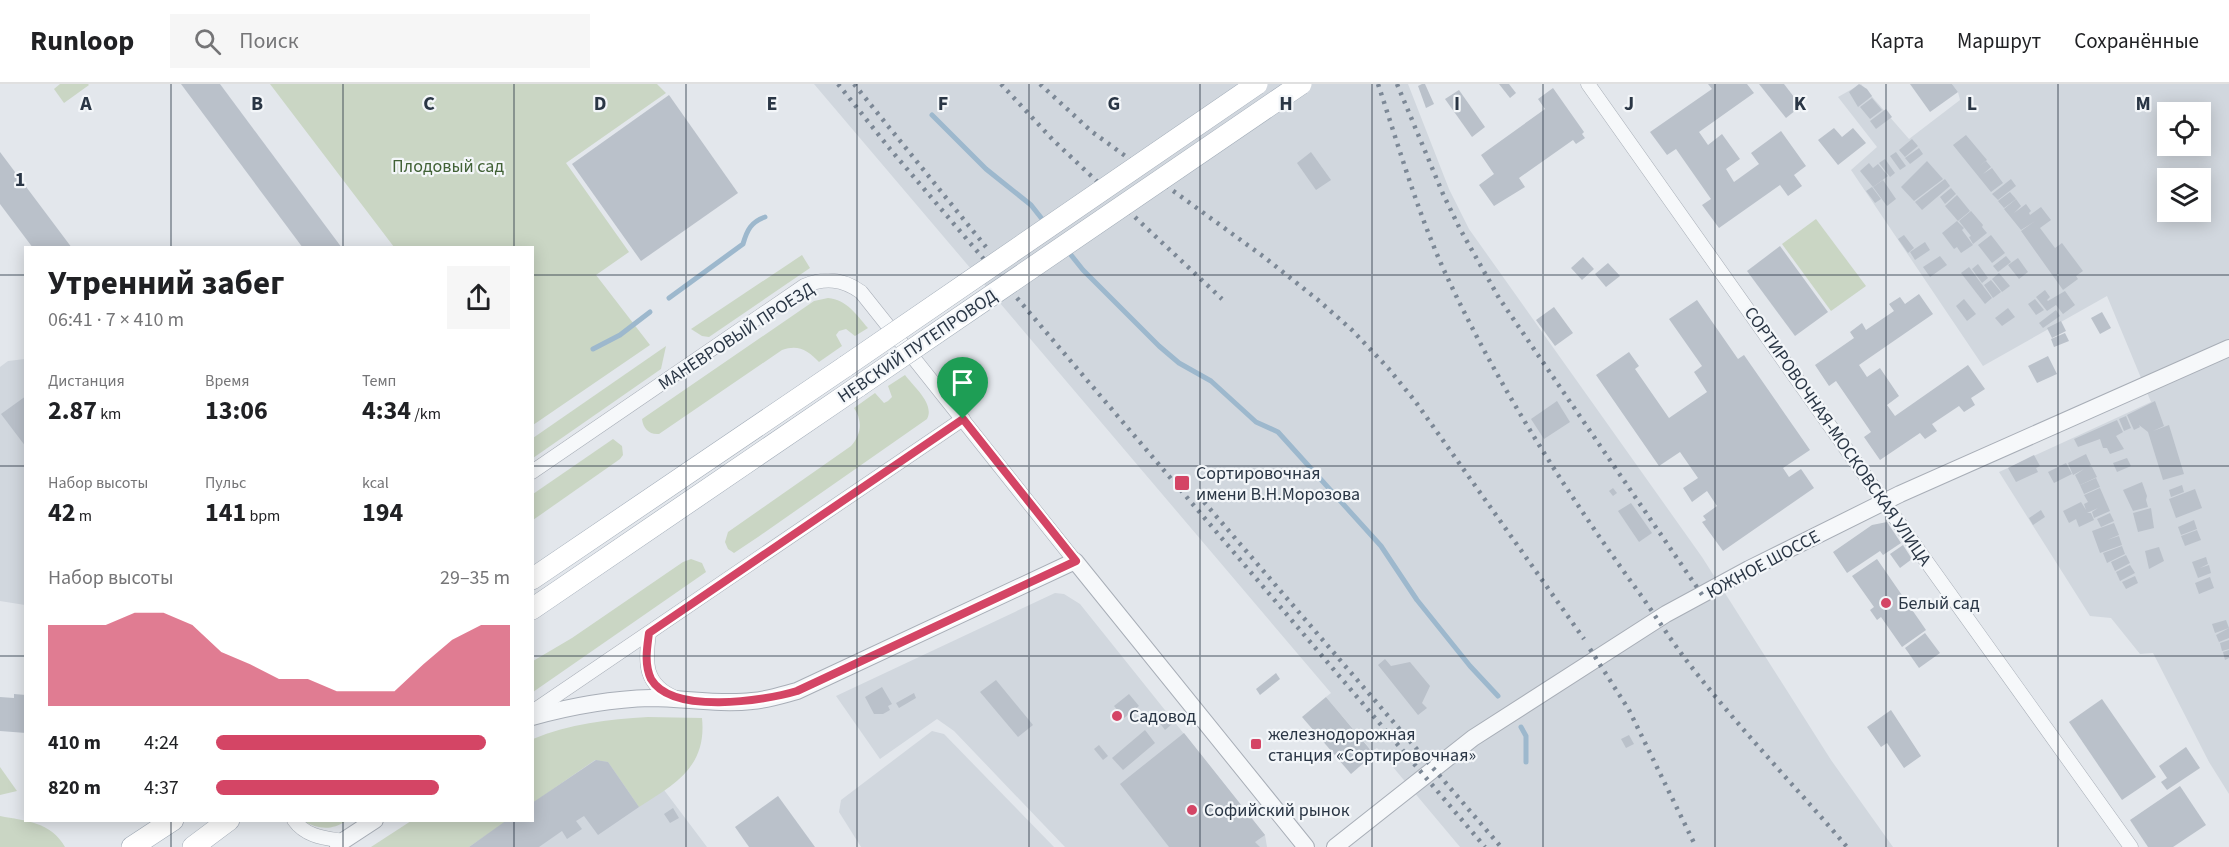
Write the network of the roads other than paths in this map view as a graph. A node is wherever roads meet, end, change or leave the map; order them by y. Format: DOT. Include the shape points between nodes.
graph roads {
  1 [pos="1257,84"];
  2 [pos="1301,84"];
  3 [pos="1588,84"];
  4 [pos="2229,348"];
  5 [pos="963,419"];
  6 [pos="534,471"];
  7 [pos="1884,502"];
  8 [pos="1076,561"];
  9 [pos="534,578"];
  10 [pos="534,608"];
  11 [pos="649,633"];
  12 [pos="679,699"];
  13 [pos="534,714"];
  14 [pos="534,715"];
  15 [pos="169,822"];
  16 [pos="227,822"];
  17 [pos="296,822"];
  18 [pos="372,822"];
  19 [pos="340,844"];
  20 [pos="132,847"];
  21 [pos="194,847"];
  22 [pos="1306,847"];
  23 [pos="1335,847"];
  24 [pos="2131,847"];
  1 -- 9 [label="main road, НЕВСКИЙ ПУТЕПРОВОД, bridge"];
  2 -- 10 [label="main road, НЕВСКИЙ ПУТЕПРОВОД, bridge"];
  3 -- 7 [label="street, СОРТИРОВОЧНАЯ-МОСКОВСКАЯ УЛИЦА"];
  4 -- 7 [label="street, ЮЖНОЕ ШОССЕ"];
  5 -- 6 [label="street, МАНЕВРОВЫЙ ПРОЕЗД" via="861,292 841,281 815,281"];
  5 -- 8 [label="street, МАНЕВРОВЫЙ ПРОЕЗД"];
  5 -- 11 [label="street"];
  7 -- 23 [label="street, ЮЖНОЕ ШОССЕ" via="1666,614 1473,738"];
  7 -- 24 [label="street, СОРТИРОВОЧНАЯ-МОСКОВСКАЯ УЛИЦА"];
  8 -- 12 [label="street" via="797,691 753,701"];
  8 -- 22 [label="street, МАНЕВРОВЫЙ ПРОЕЗД"];
  11 -- 12 [label="street" via="646,657 651,678 665,693"];
  11 -- 13 [label="street"];
  12 -- 14 [label="street" via="621,699"];
  15 -- 20 [label="main road"];
  16 -- 21 [label="main road"];
  17 -- 19 [label="street" via="313,836"];
  18 -- 19 [label="street"];
}
